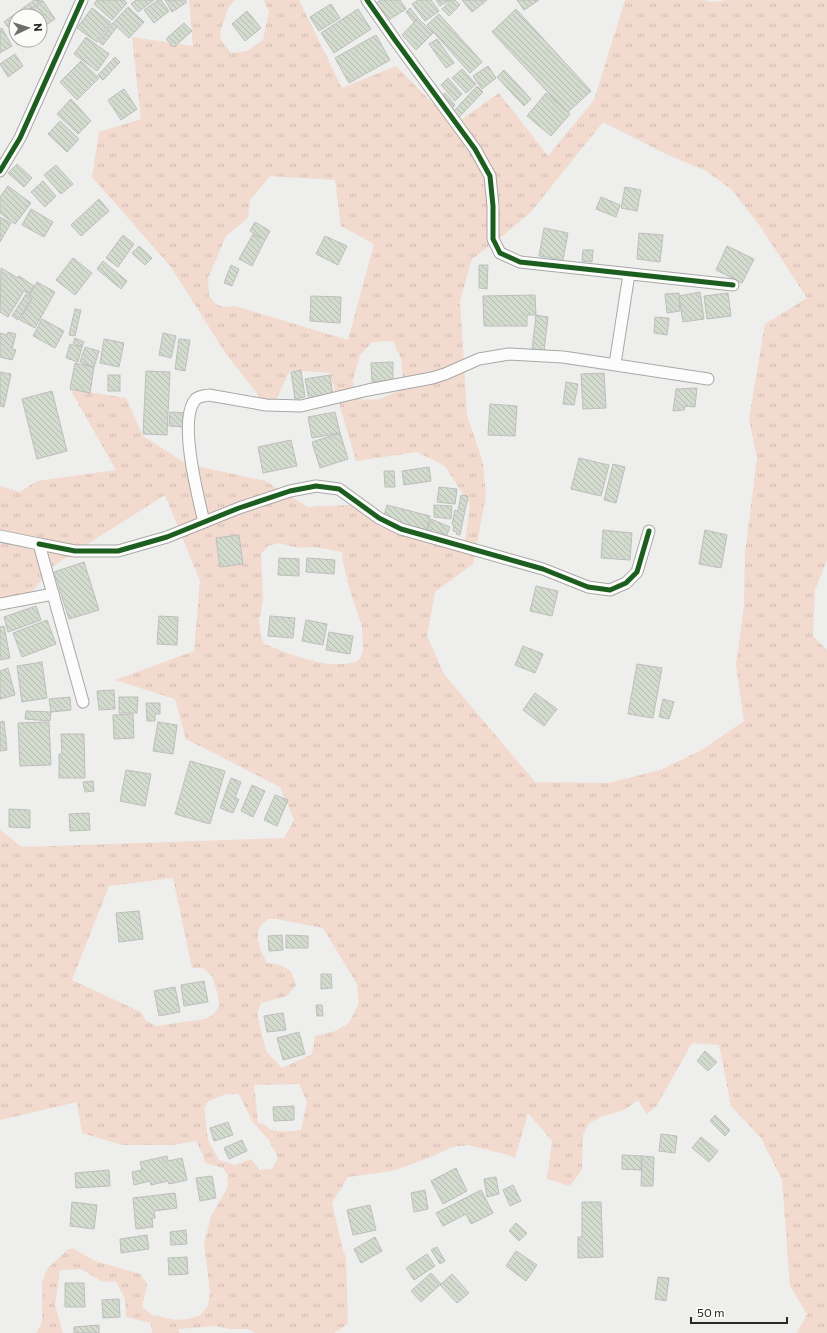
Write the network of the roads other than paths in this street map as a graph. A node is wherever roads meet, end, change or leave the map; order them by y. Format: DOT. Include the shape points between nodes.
graph roads {
  1 [pos="82,0"];
  2 [pos="367,0"];
  3 [pos="0,171"];
  4 [pos="629,274"];
  5 [pos="733,286"];
  6 [pos="615,364"];
  7 [pos="708,379"];
  8 [pos="204,522"];
  9 [pos="649,531"];
  10 [pos="0,536"];
  11 [pos="39,544"];
  12 [pos="53,594"];
  13 [pos="0,604"];
  14 [pos="83,702"];
  1 -- 3 [label="street" via="20,138"];
  2 -- 4 [label="street" via="475,149 490,176 493,240 500,253 520,262"];
  4 -- 5 [label="street"];
  4 -- 6 [label="street"];
  6 -- 7 [label="street"];
  6 -- 8 [label="street" via="564,357 509,354 479,359 432,378 301,406 266,405 209,395 201,396 195,400 190,410 188,432 192,469"];
  8 -- 9 [label="street" via="290,492 316,486 339,489 379,518 401,528 543,569 588,587 610,590 626,583 637,572"];
  8 -- 11 [label="street" via="167,537 118,551 75,551"];
  10 -- 11 [label="street"];
  11 -- 12 [label="street"];
  12 -- 13 [label="street"];
  12 -- 14 [label="street"];
}
